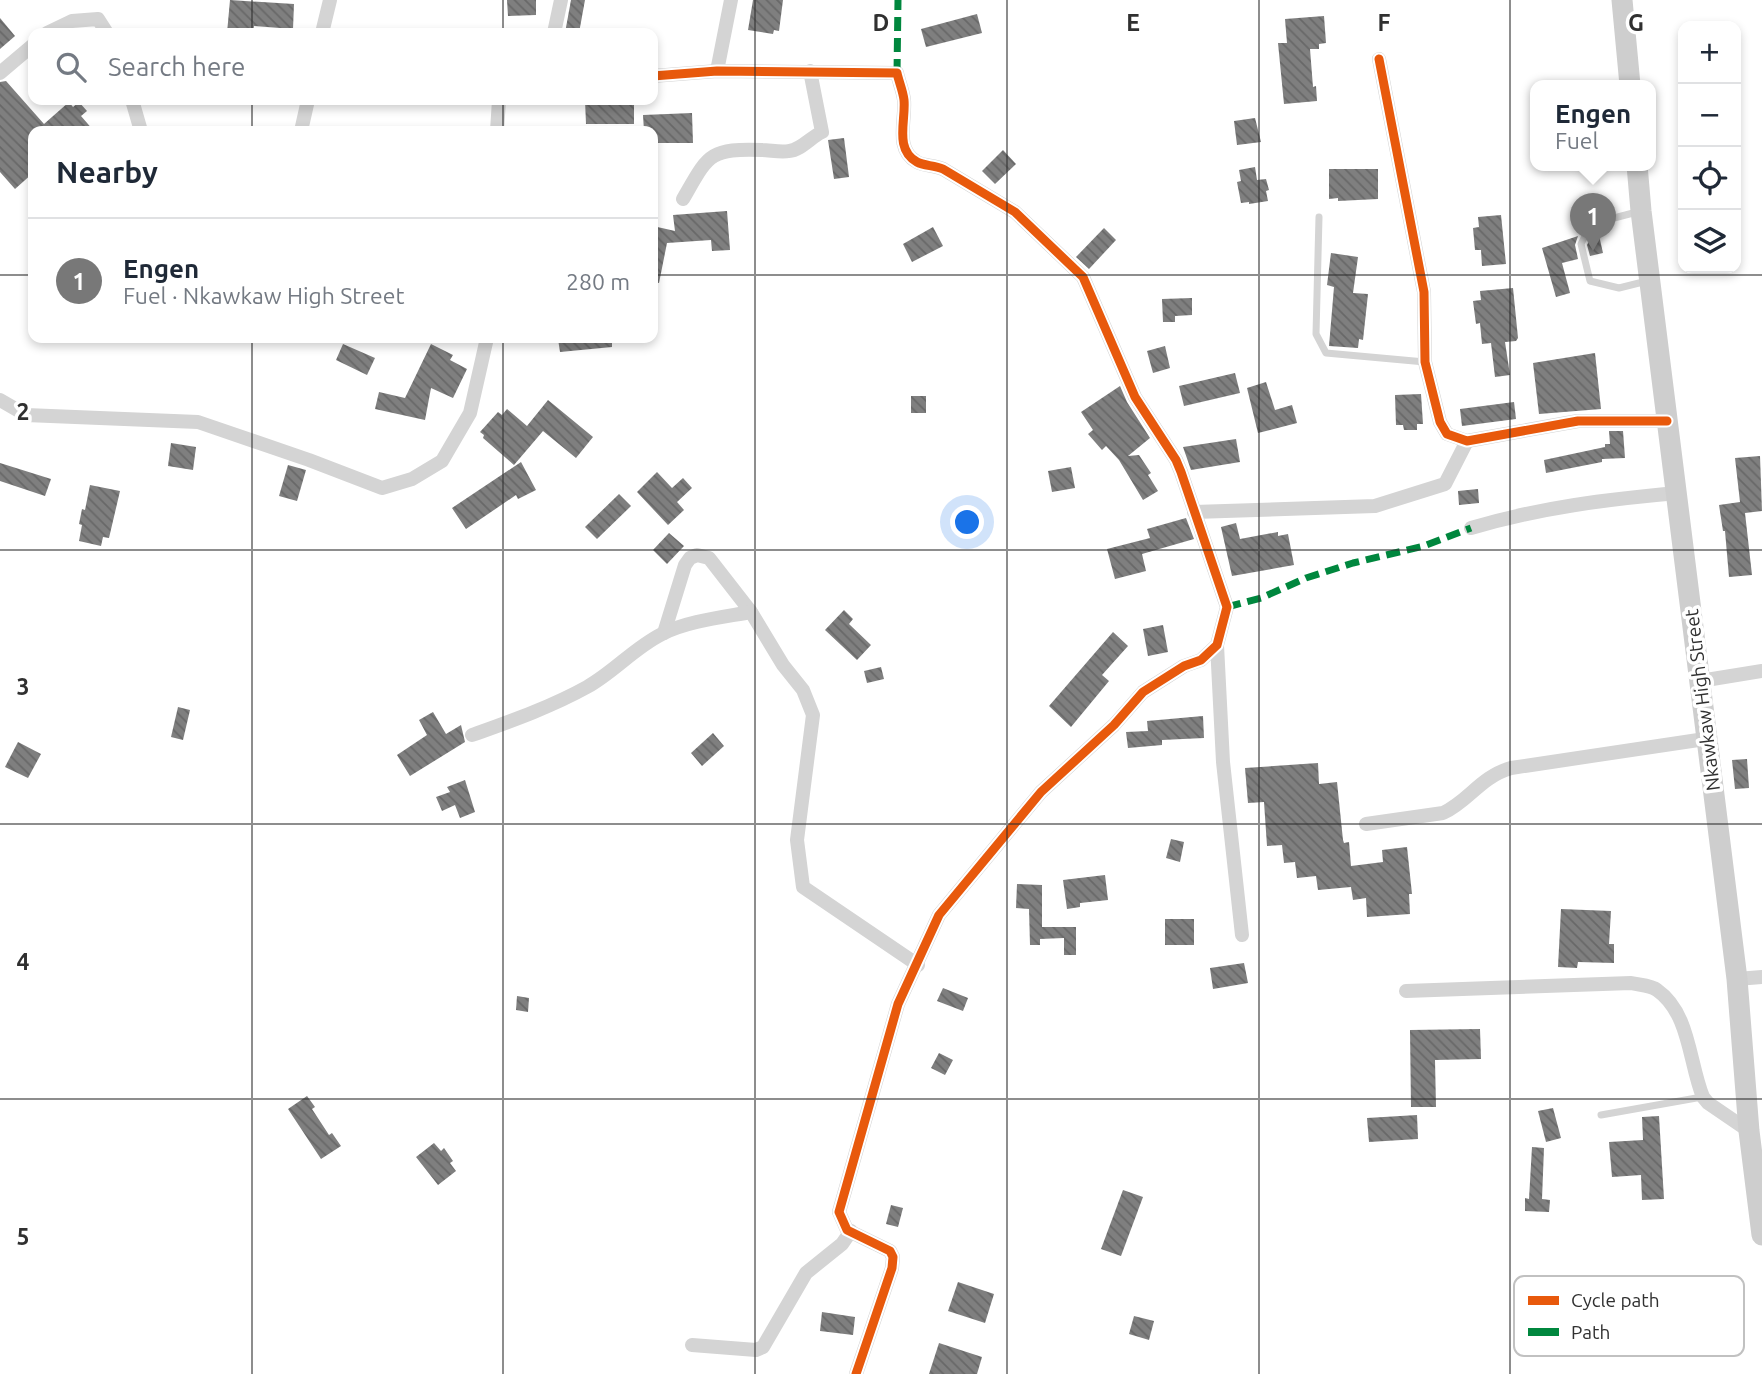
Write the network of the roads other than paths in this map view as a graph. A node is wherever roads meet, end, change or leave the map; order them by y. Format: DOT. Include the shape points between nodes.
graph roads {
  1 [pos="330,0"];
  2 [pos="561,0"];
  3 [pos="731,0"];
  4 [pos="1622,0"];
  5 [pos="58,28"];
  6 [pos="104,28"];
  7 [pos="323,28"];
  8 [pos="555,28"];
  9 [pos="28,49"];
  10 [pos="1379,59"];
  11 [pos="717,71"];
  12 [pos="810,71"];
  13 [pos="0,73"];
  14 [pos="658,76"];
  15 [pos="1630,80"];
  16 [pos="133,105"];
  17 [pos="307,105"];
  18 [pos="499,105"];
  19 [pos="140,126"];
  20 [pos="302,126"];
  21 [pos="496,126"];
  22 [pos="1638,171"];
  23 [pos="682,199"];
  24 [pos="1641,211"];
  25 [pos="1319,217"];
  26 [pos="1650,281"];
  27 [pos="486,343"];
  28 [pos="1425,362"];
  29 [pos="0,400"];
  30 [pos="1667,421"];
  31 [pos="1467,441"];
  32 [pos="1678,493"];
  33 [pos="1195,512"];
  34 [pos="1471,528"];
  35 [pos="751,612"];
  36 [pos="664,633"];
  37 [pos="1217,645"];
  38 [pos="1762,671"];
  39 [pos="1700,681"];
  40 [pos="472,734"];
  41 [pos="1705,738"];
  42 [pos="1366,824"];
  43 [pos="1242,935"];
  44 [pos="918,965"];
  45 [pos="1762,977"];
  46 [pos="1737,979"];
  47 [pos="1406,991"];
  48 [pos="1703,1097"];
  49 [pos="1601,1115"];
  50 [pos="1749,1131"];
  51 [pos="1758,1168"];
  52 [pos="851,1231"];
  53 [pos="1762,1235"];
  54 [pos="692,1345"];
  55 [pos="856,1374"];
  1 -- 7 [label="street"];
  2 -- 8 [label="street"];
  3 -- 11 [label="street"];
  4 -- 15 [label="main road"];
  5 -- 6 [label="street" via="98,19"];
  9 -- 13 [label="street"];
  10 -- 28 [label="street" via="1424,292"];
  11 -- 12 [label="street"];
  11 -- 14 [label="street"];
  12 -- 23 [label="street" via="822,132 787,152 738,149 712,156"];
  12 -- 33 [label="street" via="897,74 904,99 903,143 908,155 919,164 936,165 1015,212 1083,277 1135,397 1176,460"];
  16 -- 19 [label="street"];
  17 -- 20 [label="street"];
  18 -- 21 [label="street"];
  22 -- 24 [label="main road, Nkawkaw High Street"];
  24 -- 26 [label="main road, Nkawkaw High Street"];
  24 -- 26 [label="lane" via="1591,224 1581,244 1590,281 1619,288"];
  25 -- 28 [label="lane" via="1316,334 1326,353"];
  26 -- 30 [label="main road, Nkawkaw High Street"];
  27 -- 29 [label="street" via="470,413 442,461 412,479 382,488 198,422 26,415"];
  28 -- 31 [label="street" via="1440,422 1447,434"];
  30 -- 31 [label="street" via="1578,421"];
  30 -- 32 [label="main road, Nkawkaw High Street"];
  31 -- 33 [label="street" via="1445,484 1375,506"];
  32 -- 34 [label="street" via="1611,498 1510,516"];
  32 -- 39 [label="main road, Nkawkaw High Street"];
  33 -- 37 [label="street" via="1227,607"];
  35 -- 36 [label="street"];
  35 -- 36 [label="street" via="709,558 697,555 685,565"];
  35 -- 44 [label="street" via="803,690 813,715 797,840 803,887"];
  36 -- 40 [label="street" via="587,687"];
  37 -- 43 [label="street" via="1223,762"];
  37 -- 44 [label="street" via="1201,660 1143,692 1041,792 939,915"];
  38 -- 39 [label="street"];
  39 -- 41 [label="main road, Nkawkaw High Street"];
  41 -- 42 [label="street" via="1511,768 1489,777 1443,813"];
  41 -- 46 [label="main road, Nkawkaw High Street"];
  44 -- 52 [label="street" via="898,1004 838,1212"];
  45 -- 46 [label="street"];
  46 -- 50 [label="main road, Nkawkaw High Street"];
  47 -- 48 [label="street" via="1630,984 1656,988 1680,1018"];
  48 -- 49 [label="lane"];
  48 -- 50 [label="street"];
  50 -- 51 [label="main road, Nkawkaw High Street"];
  51 -- 53 [label="main road, Nkawkaw High Street"];
  52 -- 54 [label="street" via="806,1273 763,1347"];
  52 -- 55 [label="street" via="890,1251 893,1257"];
}
